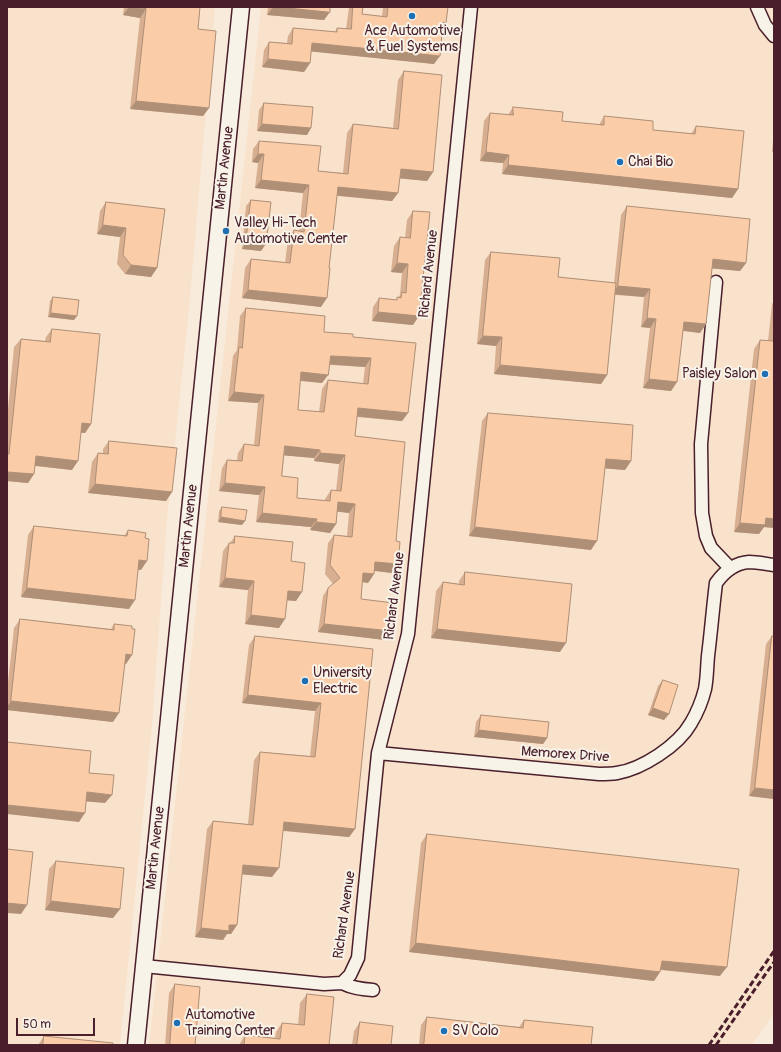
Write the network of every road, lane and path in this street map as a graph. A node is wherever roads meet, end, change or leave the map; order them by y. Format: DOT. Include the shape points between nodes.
graph roads {
  1 [pos="241,7"];
  2 [pos="471,7"];
  3 [pos="756,7"];
  4 [pos="774,36"];
  5 [pos="716,282"];
  6 [pos="774,565"];
  7 [pos="730,568"];
  8 [pos="378,753"];
  9 [pos="144,966"];
  10 [pos="342,983"];
  11 [pos="373,990"];
  12 [pos="136,1045"];
  1 -- 9 [label="street, Martin Avenue"];
  2 -- 8 [label="street, Richard Avenue" via="408,634"];
  3 -- 4 [label="street"];
  5 -- 7 [label="street" via="700,444 702,513 711,548"];
  6 -- 7 [label="street, Memorex Drive" via="749,562"];
  7 -- 8 [label="street, Memorex Drive" via="716,583 705,688 698,708 682,734 647,762 617,773 599,774"];
  8 -- 10 [label="street, Richard Avenue" via="358,958 350,975"];
  9 -- 10 [label="street" via="324,984"];
  9 -- 12 [label="street, Martin Avenue"];
  10 -- 11 [label="street" via="358,989"];
}
